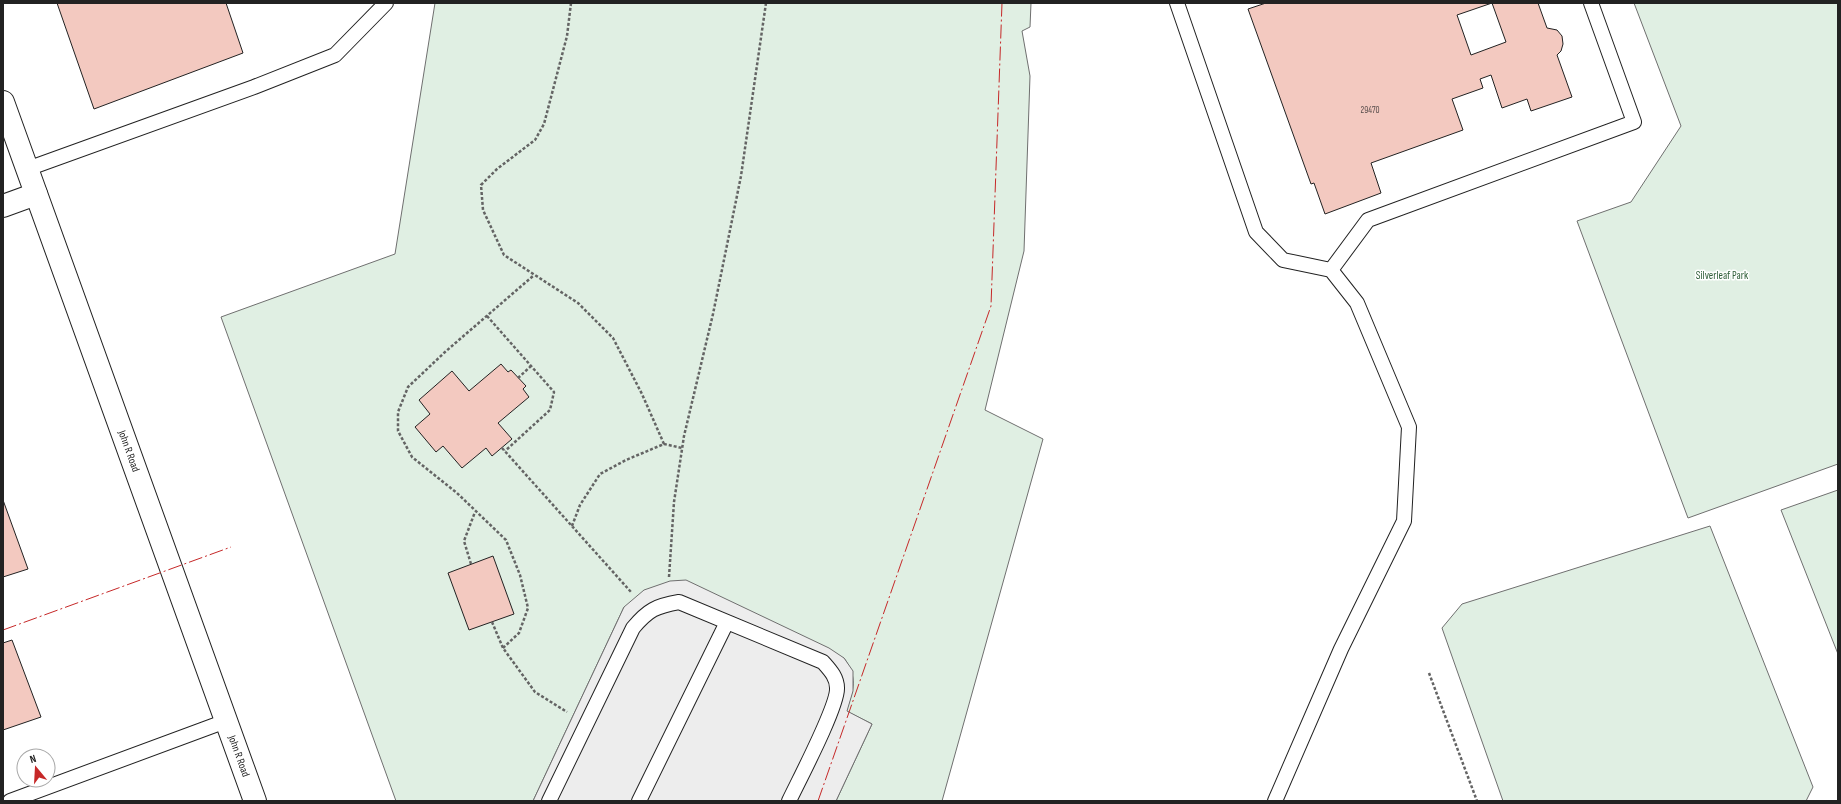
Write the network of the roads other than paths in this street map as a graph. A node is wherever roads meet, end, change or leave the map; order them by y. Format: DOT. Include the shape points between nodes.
graph roads {
  1 [pos="386,3"];
  2 [pos="1177,3"];
  3 [pos="1591,3"];
  4 [pos="3,102"];
  5 [pos="27,169"];
  6 [pos="36,194"];
  7 [pos="3,206"];
  8 [pos="1331,270"];
  9 [pos="727,622"];
  10 [pos="226,721"];
  11 [pos="10,801"];
  12 [pos="255,801"];
  13 [pos="549,801"];
  14 [pos="639,801"];
  15 [pos="789,801"];
  16 [pos="1275,801"];
  1 -- 5 [label="lane" via="335,55"];
  2 -- 8 [label="lane" via="1256,232 1283,260"];
  3 -- 8 [label="lane" via="1634,122 1368,220"];
  4 -- 5 [label="main road, John R Road"];
  5 -- 6 [label="main road, John R Road"];
  6 -- 7 [label="main road"];
  6 -- 10 [label="main road, John R Road"];
  8 -- 16 [label="lane" via="1358,303 1409,427 1404,521 1341,649"];
  9 -- 13 [label="lane" via="680,602 662,605 647,612 633,628"];
  9 -- 14 [label="lane"];
  9 -- 15 [label="lane" via="823,662 833,673 838,688 832,710"];
  10 -- 11 [label="lane"];
  10 -- 12 [label="main road, John R Road"];
}
